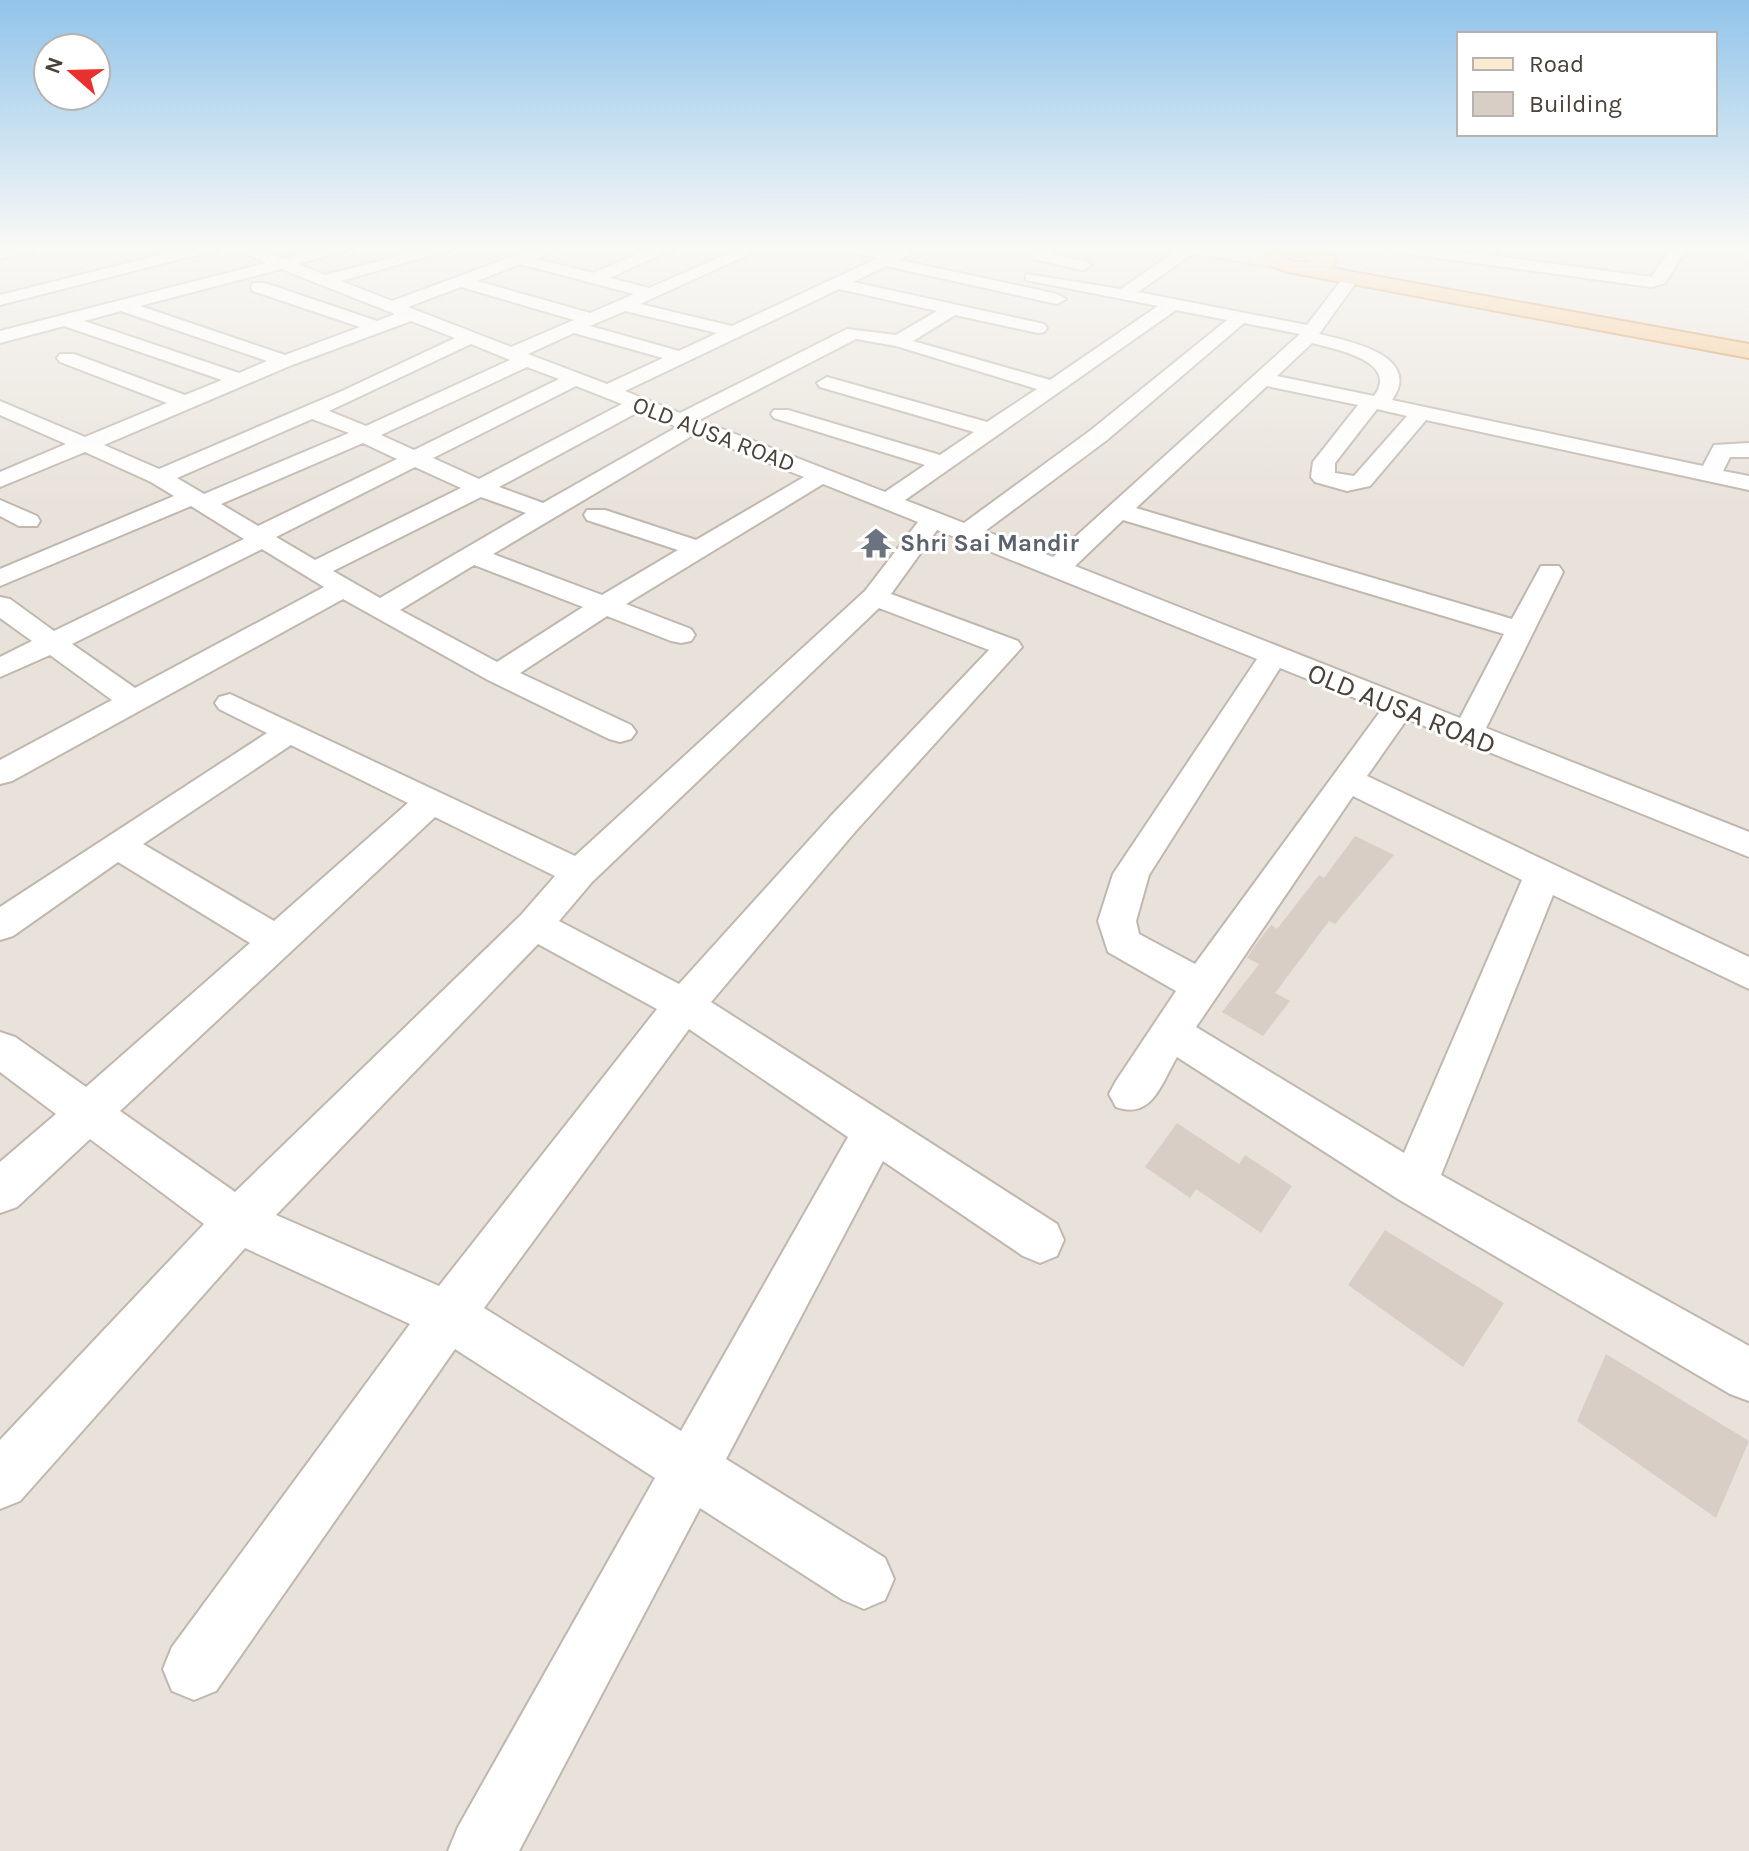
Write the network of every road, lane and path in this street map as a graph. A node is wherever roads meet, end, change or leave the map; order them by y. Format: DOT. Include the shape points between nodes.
graph roads {
  1 [pos="194,332"];
  2 [pos="365,332"];
  3 [pos="457,332"];
  4 [pos="548,332"];
  5 [pos="561,332"];
  6 [pos="609,332"];
  7 [pos="734,332"];
  8 [pos="757,332"];
  9 [pos="911,332"];
  10 [pos="1031,332"];
  11 [pos="1132,332"];
  12 [pos="1222,332"];
  13 [pos="1303,332"];
  14 [pos="1649,332"];
  15 [pos="1690,332"];
  16 [pos="103,333"];
  17 [pos="770,334"];
  18 [pos="1310,334"];
  19 [pos="555,335"];
  20 [pos="470,338"];
  21 [pos="797,341"];
  22 [pos="902,341"];
  23 [pos="1749,344"];
  24 [pos="826,347"];
  25 [pos="44,351"];
  26 [pos="1749,351"];
  27 [pos="853,353"];
  28 [pos="518,357"];
  29 [pos="681,357"];
  30 [pos="67,358"];
  31 [pos="977,365"];
  32 [pos="283,369"];
  33 [pos="575,379"];
  34 [pos="1264,379"];
  35 [pos="241,380"];
  36 [pos="827,383"];
  37 [pos="322,386"];
  38 [pos="1053,387"];
  39 [pos="607,392"];
  40 [pos="349,395"];
  41 [pos="998,396"];
  42 [pos="1376,402"];
  43 [pos="182,404"];
  44 [pos="638,404"];
  45 [pos="1028,405"];
  46 [pos="0,407"];
  47 [pos="310,411"];
  48 [pos="1422,412"];
  49 [pos="781,414"];
  50 [pos="205,415"];
  51 [pos="687,423"];
  52 [pos="232,424"];
  53 [pos="991,430"];
  54 [pos="259,433"];
  55 [pos="366,434"];
  56 [pos="84,445"];
  57 [pos="1749,450"];
  58 [pos="414,458"];
  59 [pos="943,463"];
  60 [pos="1710,474"];
  61 [pos="821,476"];
  62 [pos="159,477"];
  63 [pos="0,480"];
  64 [pos="1749,483"];
  65 [pos="480,488"];
  66 [pos="199,500"];
  67 [pos="886,502"];
  68 [pos="0,507"];
  69 [pos="1119,511"];
  70 [pos="545,512"];
  71 [pos="596,515"];
  72 [pos="28,521"];
  73 [pos="949,526"];
  74 [pos="260,538"];
  75 [pos="699,549"];
  76 [pos="472,555"];
  77 [pos="1057,568"];
  78 [pos="314,570"];
  79 [pos="1550,572"];
  80 [pos="0,578"];
  81 [pos="343,588"];
  82 [pos="875,597"];
  83 [pos="0,605"];
  84 [pos="605,605"];
  85 [pos="380,610"];
  86 [pos="1520,630"];
  87 [pos="681,635"];
  88 [pos="52,643"];
  89 [pos="1274,655"];
  90 [pos="0,668"];
  91 [pos="498,674"];
  92 [pos="134,702"];
  93 [pos="230,703"];
  94 [pos="1399,708"];
  95 [pos="290,732"];
  96 [pos="620,732"];
  97 [pos="1467,734"];
  98 [pos="0,774"];
  99 [pos="1347,780"];
  100 [pos="432,801"];
  101 [pos="117,845"];
  102 [pos="1749,845"];
  103 [pos="579,873"];
  104 [pos="1543,874"];
  105 [pos="534,925"];
  106 [pos="0,926"];
  107 [pos="277,941"];
  108 [pos="1749,974"];
  109 [pos="1201,986"];
  110 [pos="684,1005"];
  111 [pos="1171,1032"];
  112 [pos="0,1049"];
  113 [pos="1131,1094"];
  114 [pos="87,1112"];
  115 [pos="874,1133"];
  116 [pos="1414,1184"];
  117 [pos="0,1192"];
  118 [pos="238,1221"];
  119 [pos="1040,1240"];
  120 [pos="448,1315"];
  121 [pos="1749,1375"];
  122 [pos="691,1469"];
  123 [pos="0,1481"];
  124 [pos="864,1579"];
  125 [pos="194,1669"];
  126 [pos="482,1851"];
  1 -- 32 [label="street"];
  2 -- 32 [label="street"];
  3 -- 20 [label="street, OLD AUSA ROAD"];
  4 -- 19 [label="street"];
  5 -- 19 [label="street"];
  6 -- 29 [label="street"];
  7 -- 29 [label="street"];
  8 -- 17 [label="street"];
  9 -- 22 [label="street"];
  10 -- 31 [label="street"];
  11 -- 38 [label="street"];
  12 -- 73 [label="street" via="1099,435"];
  13 -- 18 [label="street"];
  14 -- 26 [label="highway"];
  15 -- 23 [label="highway"];
  16 -- 25 [label="street"];
  16 -- 35 [label="street"];
  18 -- 34 [label="street"];
  18 -- 42 [label="street" via="1383,361 1391,387"];
  19 -- 28 [label="street"];
  20 -- 28 [label="street, OLD AUSA ROAD"];
  20 -- 40 [label="street"];
  21 -- 24 [label="street"];
  22 -- 24 [label="street" via="859,333"];
  22 -- 31 [label="street"];
  24 -- 27 [label="street"];
  24 -- 51 [label="street"];
  28 -- 33 [label="street, OLD AUSA ROAD"];
  28 -- 55 [label="street"];
  29 -- 39 [label="street"];
  30 -- 43 [label="street"];
  31 -- 38 [label="street"];
  32 -- 35 [label="street"];
  33 -- 39 [label="street, OLD AUSA ROAD"];
  33 -- 58 [label="street"];
  34 -- 42 [label="street"];
  34 -- 69 [label="street"];
  35 -- 43 [label="street"];
  36 -- 53 [label="street"];
  37 -- 40 [label="street"];
  38 -- 45 [label="street"];
  39 -- 44 [label="street, OLD AUSA ROAD"];
  40 -- 47 [label="street"];
  41 -- 45 [label="street"];
  42 -- 48 [label="street"];
  42 -- 48 [label="street" via="1324,462 1323,477 1347,484 1362,481"];
  43 -- 50 [label="street"];
  43 -- 56 [label="street"];
  44 -- 51 [label="street, OLD AUSA ROAD"];
  44 -- 65 [label="street"];
  45 -- 53 [label="street"];
  46 -- 56 [label="street"];
  47 -- 54 [label="street"];
  47 -- 55 [label="street"];
  48 -- 60 [label="street"];
  49 -- 59 [label="street"];
  51 -- 61 [label="street, OLD AUSA ROAD"];
  51 -- 70 [label="street"];
  52 -- 54 [label="street"];
  53 -- 59 [label="street"];
  54 -- 62 [label="street"];
  55 -- 58 [label="street"];
  55 -- 66 [label="street"];
  56 -- 62 [label="street"];
  56 -- 63 [label="street"];
  57 -- 60 [label="street" via="1722,450"];
  58 -- 65 [label="street"];
  58 -- 74 [label="street"];
  59 -- 67 [label="street"];
  60 -- 64 [label="street"];
  61 -- 67 [label="street, OLD AUSA ROAD"];
  61 -- 75 [label="street"];
  62 -- 66 [label="street"];
  65 -- 70 [label="street"];
  65 -- 78 [label="street"];
  66 -- 74 [label="street"];
  66 -- 80 [label="street"];
  67 -- 73 [label="street, OLD AUSA ROAD"];
  68 -- 72 [label="street"];
  69 -- 77 [label="street"];
  69 -- 86 [label="street"];
  70 -- 76 [label="street"];
  71 -- 75 [label="street"];
  73 -- 77 [label="street, OLD AUSA ROAD"];
  73 -- 82 [label="street"];
  74 -- 78 [label="street"];
  74 -- 88 [label="street"];
  75 -- 84 [label="street"];
  76 -- 84 [label="street"];
  76 -- 85 [label="street"];
  77 -- 89 [label="street, OLD AUSA ROAD"];
  78 -- 81 [label="street"];
  79 -- 86 [label="street"];
  81 -- 85 [label="street"];
  81 -- 92 [label="street"];
  82 -- 103 [label="street"];
  82 -- 110 [label="street" via="1008,647"];
  83 -- 88 [label="street"];
  84 -- 87 [label="street"];
  84 -- 91 [label="street"];
  85 -- 91 [label="street"];
  86 -- 97 [label="street"];
  88 -- 90 [label="street"];
  88 -- 92 [label="street"];
  89 -- 94 [label="street, OLD AUSA ROAD"];
  89 -- 109 [label="street" via="1131,874 1117,921 1122,942"];
  91 -- 96 [label="street"];
  92 -- 98 [label="street"];
  93 -- 95 [label="street"];
  94 -- 97 [label="street, OLD AUSA ROAD"];
  94 -- 99 [label="street"];
  95 -- 100 [label="street"];
  95 -- 101 [label="street"];
  97 -- 102 [label="street, OLD AUSA ROAD"];
  99 -- 104 [label="street"];
  99 -- 109 [label="street"];
  100 -- 103 [label="street"];
  100 -- 107 [label="street"];
  101 -- 106 [label="street"];
  101 -- 107 [label="street"];
  103 -- 105 [label="street"];
  104 -- 108 [label="street"];
  104 -- 116 [label="street"];
  105 -- 110 [label="street"];
  105 -- 118 [label="street"];
  107 -- 114 [label="street"];
  109 -- 111 [label="street"];
  110 -- 115 [label="street"];
  110 -- 120 [label="street"];
  111 -- 113 [label="street"];
  111 -- 116 [label="street"];
  112 -- 114 [label="street"];
  114 -- 117 [label="street"];
  114 -- 118 [label="street"];
  115 -- 119 [label="street"];
  115 -- 122 [label="street"];
  116 -- 121 [label="street"];
  118 -- 120 [label="street"];
  118 -- 123 [label="street"];
  120 -- 122 [label="street"];
  120 -- 125 [label="street"];
  122 -- 124 [label="street"];
  122 -- 126 [label="street"];
}
